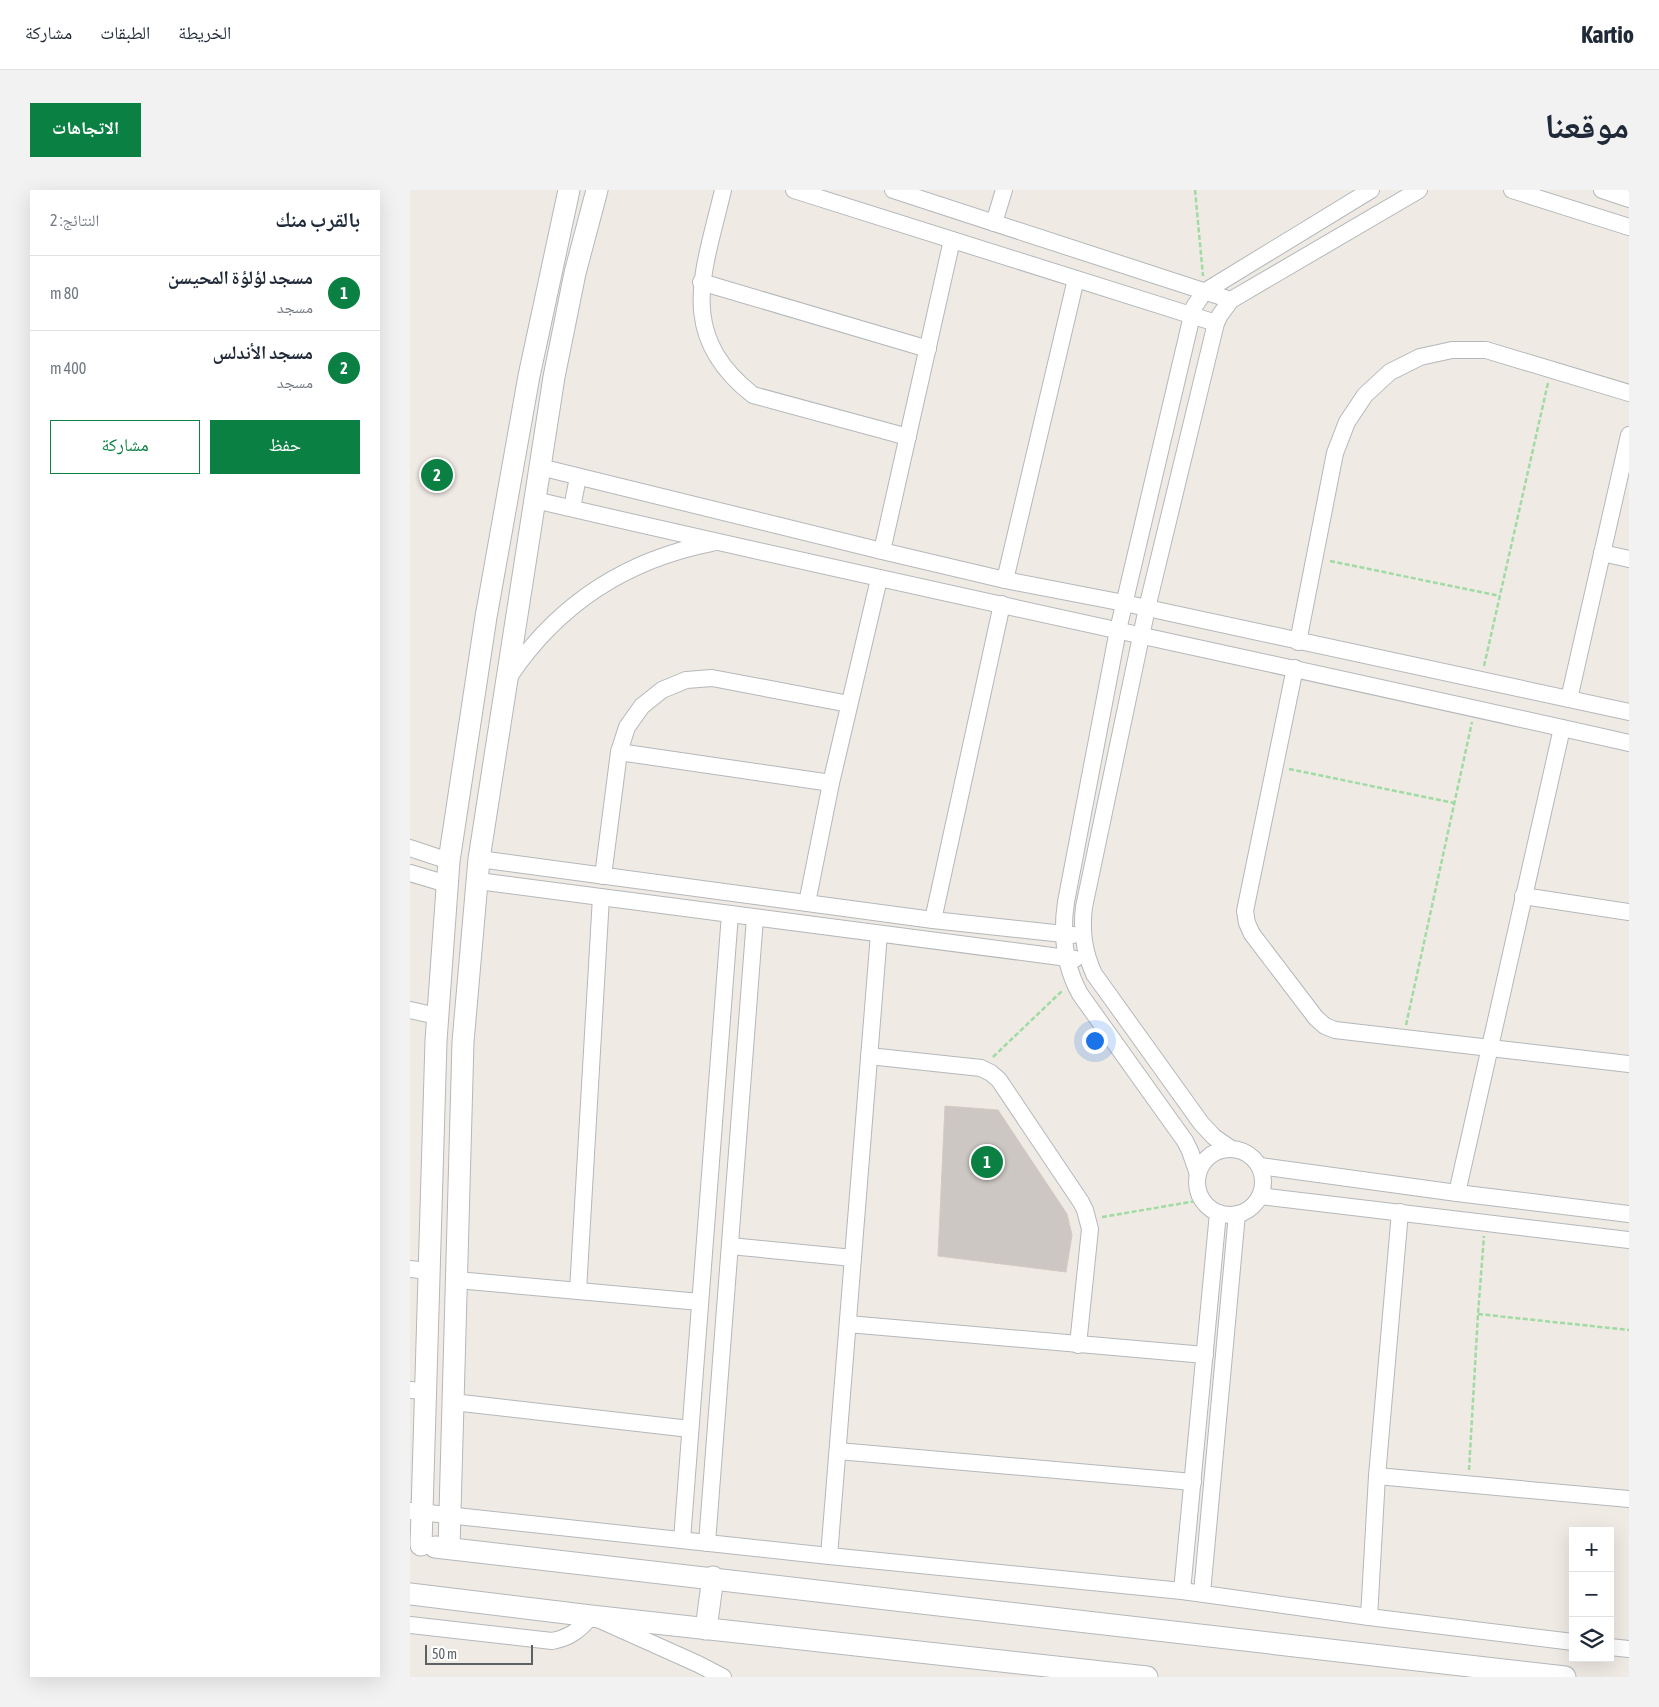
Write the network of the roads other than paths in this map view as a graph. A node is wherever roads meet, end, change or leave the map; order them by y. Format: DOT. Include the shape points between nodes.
graph roads {
  1 [pos="569,190"];
  2 [pos="597,190"];
  3 [pos="723,190"];
  4 [pos="794,190"];
  5 [pos="893,190"];
  6 [pos="1004,190"];
  7 [pos="1371,190"];
  8 [pos="1419,190"];
  9 [pos="1512,190"];
  10 [pos="1602,190"];
  11 [pos="1629,199"];
  12 [pos="994,223"];
  13 [pos="1629,227"];
  14 [pos="952,240"];
  15 [pos="1076,279"];
  16 [pos="701,282"];
  17 [pos="1204,292"];
  18 [pos="1231,300"];
  19 [pos="1192,316"];
  20 [pos="1216,323"];
  21 [pos="928,349"];
  22 [pos="1629,393"];
  23 [pos="1629,435"];
  24 [pos="908,437"];
  25 [pos="540,467"];
  26 [pos="578,477"];
  27 [pos="535,500"];
  28 [pos="572,508"];
  29 [pos="717,542"];
  30 [pos="882,552"];
  31 [pos="1602,553"];
  32 [pos="1629,559"];
  33 [pos="879,579"];
  34 [pos="1005,580"];
  35 [pos="1124,603"];
  36 [pos="1002,604"];
  37 [pos="1147,608"];
  38 [pos="1118,630"];
  39 [pos="1141,635"];
  40 [pos="1298,642"];
  41 [pos="1295,668"];
  42 [pos="507,679"];
  43 [pos="1569,699"];
  44 [pos="849,704"];
  45 [pos="1629,712"];
  46 [pos="1562,728"];
  47 [pos="1629,743"];
  48 [pos="619,752"];
  49 [pos="831,783"];
  50 [pos="410,848"];
  51 [pos="479,859"];
  52 [pos="449,860"];
  53 [pos="410,873"];
  54 [pos="603,876"];
  55 [pos="478,880"];
  56 [pos="447,884"];
  57 [pos="1524,896"];
  58 [pos="601,897"];
  59 [pos="807,903"];
  60 [pos="1629,912"];
  61 [pos="730,914"];
  62 [pos="755,918"];
  63 [pos="933,920"];
  64 [pos="879,934"];
  65 [pos="1063,934"];
  66 [pos="1082,935"];
  67 [pos="1066,958"];
  68 [pos="1089,962"];
  69 [pos="410,1010"];
  70 [pos="437,1016"];
  71 [pos="436,1041"];
  72 [pos="463,1042"];
  73 [pos="1488,1048"];
  74 [pos="869,1056"];
  75 [pos="1629,1064"];
  76 [pos="1230,1148"];
  77 [pos="1260,1166"];
  78 [pos="1198,1174"];
  79 [pos="1419,1188"];
  80 [pos="1457,1193"];
  81 [pos="1260,1196"];
  82 [pos="1218,1213"];
  83 [pos="1408,1213"];
  84 [pos="1237,1214"];
  85 [pos="1629,1214"];
  86 [pos="1629,1240"];
  87 [pos="730,1246"];
  88 [pos="853,1258"];
  89 [pos="419,1270"];
  90 [pos="456,1280"];
  91 [pos="578,1291"];
  92 [pos="700,1302"];
  93 [pos="848,1324"];
  94 [pos="1078,1345"];
  95 [pos="1205,1355"];
  96 [pos="418,1391"];
  97 [pos="453,1402"];
  98 [pos="690,1429"];
  99 [pos="838,1451"];
  100 [pos="1377,1476"];
  101 [pos="1193,1482"];
  102 [pos="1629,1499"];
  103 [pos="416,1512"];
  104 [pos="450,1516"];
  105 [pos="682,1540"];
  106 [pos="707,1543"];
  107 [pos="416,1545"];
  108 [pos="449,1548"];
  109 [pos="829,1556"];
  110 [pos="713,1577"];
  111 [pos="1182,1591"];
  112 [pos="1202,1593"];
  113 [pos="410,1594"];
  114 [pos="591,1616"];
  115 [pos="1369,1618"];
  116 [pos="410,1624"];
  117 [pos="706,1629"];
  118 [pos="1569,1642"];
  119 [pos="1614,1647"];
  120 [pos="1629,1649"];
  121 [pos="723,1677"];
  122 [pos="1147,1677"];
  123 [pos="1565,1677"];
  1 -- 52 [label="street" via="529,376 501,530"];
  2 -- 25 [label="street" via="564,325"];
  3 -- 16 [label="street"];
  4 -- 14 [label="street"];
  5 -- 12 [label="street"];
  6 -- 12 [label="street"];
  7 -- 17 [label="street"];
  8 -- 18 [label="street"];
  9 -- 13 [label="street"];
  10 -- 11 [label="street"];
  12 -- 17 [label="street"];
  14 -- 15 [label="street"];
  14 -- 21 [label="street"];
  15 -- 19 [label="street"];
  15 -- 34 [label="street"];
  16 -- 21 [label="street"];
  16 -- 24 [label="street" via="703,326 711,346 722,365 753,395"];
  17 -- 18 [label="street"];
  17 -- 19 [label="street"];
  18 -- 20 [label="street"];
  19 -- 20 [label="street"];
  19 -- 35 [label="street"];
  20 -- 37 [label="street"];
  21 -- 24 [label="street"];
  22 -- 40 [label="street" via="1486,350 1452,350 1420,357 1390,372 1366,394 1347,422 1335,453"];
  23 -- 31 [label="street"];
  24 -- 30 [label="street"];
  25 -- 26 [label="street"];
  25 -- 27 [label="street"];
  26 -- 28 [label="street"];
  26 -- 30 [label="street"];
  27 -- 28 [label="street"];
  27 -- 42 [label="street"];
  28 -- 29 [label="street"];
  29 -- 33 [label="street"];
  29 -- 42 [label="street" via="649,560 607,581 552,624 520,659"];
  30 -- 34 [label="street"];
  31 -- 32 [label="street"];
  31 -- 43 [label="street"];
  33 -- 36 [label="street"];
  33 -- 44 [label="street"];
  34 -- 35 [label="street"];
  35 -- 37 [label="street"];
  35 -- 38 [label="street"];
  36 -- 38 [label="street"];
  36 -- 63 [label="street"];
  37 -- 39 [label="street"];
  37 -- 40 [label="street"];
  38 -- 39 [label="street"];
  38 -- 65 [label="street" via="1068,892"];
  39 -- 41 [label="street"];
  39 -- 66 [label="street" via="1084,908"];
  40 -- 43 [label="street"];
  41 -- 46 [label="street"];
  41 -- 73 [label="street" via="1245,911 1252,934 1325,1026 1335,1030"];
  42 -- 51 [label="street"];
  43 -- 45 [label="street"];
  44 -- 48 [label="street" via="712,678 686,680 662,690 642,706 627,727"];
  44 -- 49 [label="street"];
  46 -- 47 [label="street"];
  46 -- 57 [label="street"];
  48 -- 49 [label="street"];
  48 -- 54 [label="street"];
  49 -- 59 [label="street"];
  50 -- 52 [label="street"];
  51 -- 54 [label="street"];
  51 -- 55 [label="street"];
  52 -- 56 [label="street"];
  53 -- 56 [label="street"];
  54 -- 59 [label="street"];
  55 -- 58 [label="street"];
  55 -- 72 [label="street"];
  56 -- 70 [label="street"];
  57 -- 60 [label="street"];
  57 -- 73 [label="street"];
  58 -- 61 [label="street"];
  58 -- 91 [label="street"];
  59 -- 63 [label="street"];
  61 -- 62 [label="street"];
  61 -- 92 [label="street"];
  62 -- 64 [label="street"];
  62 -- 87 [label="street"];
  63 -- 65 [label="street"];
  64 -- 67 [label="street"];
  64 -- 74 [label="street"];
  65 -- 66 [label="street"];
  65 -- 67 [label="street"];
  66 -- 68 [label="street"];
  67 -- 68 [label="street"];
  67 -- 78 [label="street" via="1072,981 1185,1141"];
  68 -- 76 [label="street" via="1201,1123"];
  69 -- 70 [label="street"];
  70 -- 71 [label="street"];
  71 -- 72 [label="street"];
  71 -- 89 [label="street"];
  72 -- 90 [label="street"];
  73 -- 75 [label="street"];
  73 -- 80 [label="street"];
  74 -- 88 [label="street"];
  74 -- 94 [label="street" via="981,1068 999,1080 1088,1219 1090,1229"];
  76 -- 77 [label="street" via="1247,1153"];
  76 -- 78 [label="street" via="1221,1149 1206,1158"];
  77 -- 79 [label="street"];
  77 -- 81 [label="street" via="1263,1184"];
  78 -- 82 [label="street" via="1198,1192 1202,1200"];
  79 -- 80 [label="street"];
  79 -- 83 [label="street"];
  80 -- 85 [label="street"];
  81 -- 83 [label="street"];
  81 -- 84 [label="street" via="1251,1208"];
  82 -- 84 [label="street"];
  82 -- 95 [label="street"];
  83 -- 86 [label="street"];
  83 -- 100 [label="street"];
  84 -- 112 [label="street"];
  87 -- 88 [label="street"];
  87 -- 106 [label="street"];
  88 -- 93 [label="street"];
  89 -- 96 [label="street"];
  90 -- 91 [label="street"];
  90 -- 97 [label="street"];
  91 -- 92 [label="street"];
  92 -- 98 [label="street"];
  93 -- 94 [label="street"];
  93 -- 99 [label="street"];
  94 -- 95 [label="street"];
  95 -- 101 [label="street"];
  96 -- 103 [label="street"];
  97 -- 98 [label="street"];
  97 -- 104 [label="street"];
  98 -- 105 [label="street"];
  99 -- 101 [label="street"];
  99 -- 109 [label="street"];
  100 -- 102 [label="street"];
  100 -- 115 [label="street"];
  101 -- 111 [label="street"];
  103 -- 104 [label="street"];
  103 -- 107 [label="street"];
  104 -- 105 [label="street"];
  104 -- 108 [label="street"];
  105 -- 106 [label="street"];
  106 -- 109 [label="street"];
  107 -- 108 [label="street"];
  108 -- 110 [label="street"];
  109 -- 111 [label="street"];
  110 -- 117 [label="street"];
  110 -- 123 [label="street"];
  111 -- 112 [label="street"];
  112 -- 115 [label="street"];
  113 -- 114 [label="street"];
  114 -- 116 [label="street" via="577,1631 552,1641"];
  114 -- 117 [label="street"];
  114 -- 121 [label="street"];
  115 -- 118 [label="street"];
  117 -- 122 [label="street"];
  119 -- 120 [label="street"];
}
